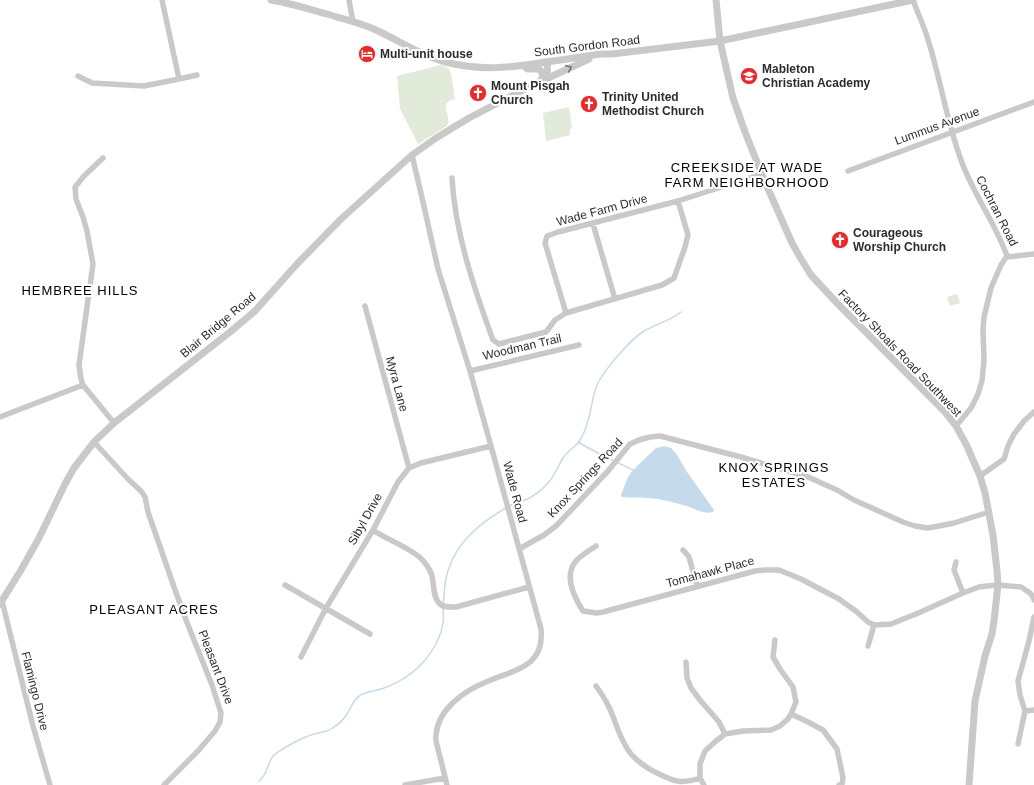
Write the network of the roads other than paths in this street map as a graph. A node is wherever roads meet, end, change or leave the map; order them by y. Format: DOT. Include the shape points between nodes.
graph roads {
  1 [pos="162,0"];
  2 [pos="271,0"];
  3 [pos="349,0"];
  4 [pos="716,0"];
  5 [pos="913,0"];
  6 [pos="353,22"];
  7 [pos="720,41"];
  8 [pos="600,54"];
  9 [pos="547,62"];
  10 [pos="521,66"];
  11 [pos="197,75"];
  12 [pos="78,76"];
  13 [pos="179,79"];
  14 [pos="538,82"];
  15 [pos="1034,102"];
  16 [pos="952,133"];
  17 [pos="412,155"];
  18 [pos="103,158"];
  19 [pos="848,171"];
  20 [pos="762,174"];
  21 [pos="452,178"];
  22 [pos="678,201"];
  23 [pos="593,224"];
  24 [pos="1034,254"];
  25 [pos="1007,257"];
  26 [pos="615,299"];
  27 [pos="364,306"];
  28 [pos="566,313"];
  29 [pos="579,345"];
  30 [pos="470,371"];
  31 [pos="83,385"];
  32 [pos="1034,412"];
  33 [pos="0,417"];
  34 [pos="114,423"];
  35 [pos="956,426"];
  36 [pos="94,442"];
  37 [pos="492,446"];
  38 [pos="409,468"];
  39 [pos="980,476"];
  40 [pos="988,512"];
  41 [pos="373,530"];
  42 [pos="596,546"];
  43 [pos="519,549"];
  44 [pos="683,550"];
  45 [pos="956,562"];
  46 [pos="285,585"];
  47 [pos="998,585"];
  48 [pos="698,586"];
  49 [pos="529,587"];
  50 [pos="963,593"];
  51 [pos="1034,598"];
  52 [pos="1,602"];
  53 [pos="326,608"];
  54 [pos="1034,617"];
  55 [pos="874,625"];
  56 [pos="370,634"];
  57 [pos="775,640"];
  58 [pos="868,646"];
  59 [pos="301,657"];
  60 [pos="686,662"];
  61 [pos="596,686"];
  62 [pos="1034,710"];
  63 [pos="1025,711"];
  64 [pos="792,714"];
  65 [pos="725,734"];
  66 [pos="1018,744"];
  67 [pos="445,778"];
  68 [pos="700,778"];
  69 [pos="50,785"];
  70 [pos="164,785"];
  71 [pos="405,785"];
  72 [pos="447,785"];
  73 [pos="704,785"];
  74 [pos="839,785"];
  75 [pos="969,785"];
  1 -- 13 [label="street"];
  2 -- 6 [label="street, South Gordon Road"];
  3 -- 6 [label="street"];
  4 -- 7 [label="street, Factory Shoals Road Southwest"];
  5 -- 7 [label="street, South Gordon Road"];
  5 -- 16 [label="street, Cochran Road" via="929,42"];
  6 -- 10 [label="street, South Gordon Road" via="375,29 444,62 474,68"];
  7 -- 8 [label="street, South Gordon Road"];
  7 -- 20 [label="street, Factory Shoals Road Southwest" via="734,98"];
  8 -- 9 [label="street, South Gordon Road"];
  14 -- 8 [label="street, Blair Bridge Road, one-way"];
  9 -- 10 [label="street, South Gordon Road"];
  9 -- 14 [label="street" via="546,77"];
  10 -- 14 [label="street" via="539,69 542,78"];
  11 -- 13 [label="street"];
  12 -- 13 [label="street" via="92,83 144,86"];
  14 -- 17 [label="street, Blair Bridge Road" via="469,118"];
  15 -- 16 [label="street, Lummus Avenue"];
  16 -- 19 [label="street, Lummus Avenue"];
  16 -- 25 [label="street, Cochran Road" via="966,174 995,227"];
  17 -- 30 [label="street, Wade Road" via="438,269"];
  17 -- 34 [label="street, Blair Bridge Road" via="341,219 255,311"];
  18 -- 31 [label="street" via="75,187 93,264 79,366"];
  20 -- 22 [label="street, Wade Farm Drive"];
  20 -- 35 [label="street, Factory Shoals Road Southwest" via="792,243 811,275"];
  21 -- 28 [label="street" via="464,252 493,340 499,344 546,332 555,320"];
  22 -- 23 [label="street, Wade Farm Drive"];
  22 -- 26 [label="street" via="688,235 674,278 662,285"];
  23 -- 26 [label="street"];
  23 -- 28 [label="street, Wade Farm Drive" via="547,236 545,244"];
  24 -- 25 [label="street"];
  25 -- 35 [label="street, Cochran Road" via="992,288 984,317 982,381 971,408"];
  26 -- 28 [label="street"];
  27 -- 38 [label="street, Myra Lane"];
  29 -- 30 [label="street, Woodman Trail"];
  30 -- 37 [label="street, Wade Road"];
  31 -- 33 [label="street"];
  31 -- 34 [label="street"];
  32 -- 39 [label="street" via="1014,434 1004,459"];
  34 -- 36 [label="street, Blair Bridge Road"];
  35 -- 39 [label="street, Factory Shoals Road Southwest"];
  36 -- 52 [label="street, Blair Bridge Road" via="74,468 39,538"];
  36 -- 70 [label="street, Pleasant Drive" via="145,497 174,587 221,713 215,731"];
  37 -- 38 [label="street"];
  37 -- 43 [label="street, Wade Road"];
  38 -- 41 [label="street, Sibyl Drive" via="398,482"];
  39 -- 40 [label="street, Factory Shoals Road Southwest"];
  40 -- 43 [label="street, Knox Springs Road" via="939,526 915,526 808,477 660,436 630,444 556,526"];
  40 -- 47 [label="street, Factory Shoals Road Southwest"];
  41 -- 49 [label="street" via="424,561 432,576 438,603 445,607 456,607"];
  41 -- 53 [label="street, Sibyl Drive"];
  42 -- 48 [label="street, Tomahawk Place" via="575,562 571,572 573,594 583,611 603,612"];
  43 -- 49 [label="street, Wade Road"];
  44 -- 48 [label="street" via="689,557"];
  45 -- 50 [label="street" via="954,570"];
  46 -- 53 [label="street"];
  47 -- 50 [label="street" via="979,587"];
  47 -- 51 [label="street" via="1021,587"];
  47 -- 75 [label="street, Factory Shoals Road Southwest" via="992,634 975,701"];
  48 -- 55 [label="street, Tomahawk Place" via="755,571 779,570 839,599"];
  49 -- 67 [label="street, Wade Road" via="541,629 540,646 535,657 527,665 475,687 450,706 443,715 435,736"];
  50 -- 55 [label="street" via="891,624"];
  52 -- 69 [label="street, Flamingo Drive"];
  53 -- 56 [label="street"];
  53 -- 59 [label="street, Sibyl Drive"];
  54 -- 63 [label="street" via="1018,681"];
  55 -- 58 [label="street"];
  57 -- 64 [label="street" via="773,657 794,687 796,702"];
  60 -- 65 [label="street" via="687,678 691,688 719,722"];
  61 -- 68 [label="street" via="609,707 624,743 643,765 679,782"];
  62 -- 63 [label="street"];
  63 -- 66 [label="street"];
  64 -- 65 [label="street" via="780,726 771,730"];
  64 -- 74 [label="street" via="823,730 837,749 843,778 842,784"];
  65 -- 68 [label="street" via="704,750"];
  67 -- 71 [label="street"];
  67 -- 72 [label="street, Wade Road"];
  68 -- 73 [label="street"];
}
